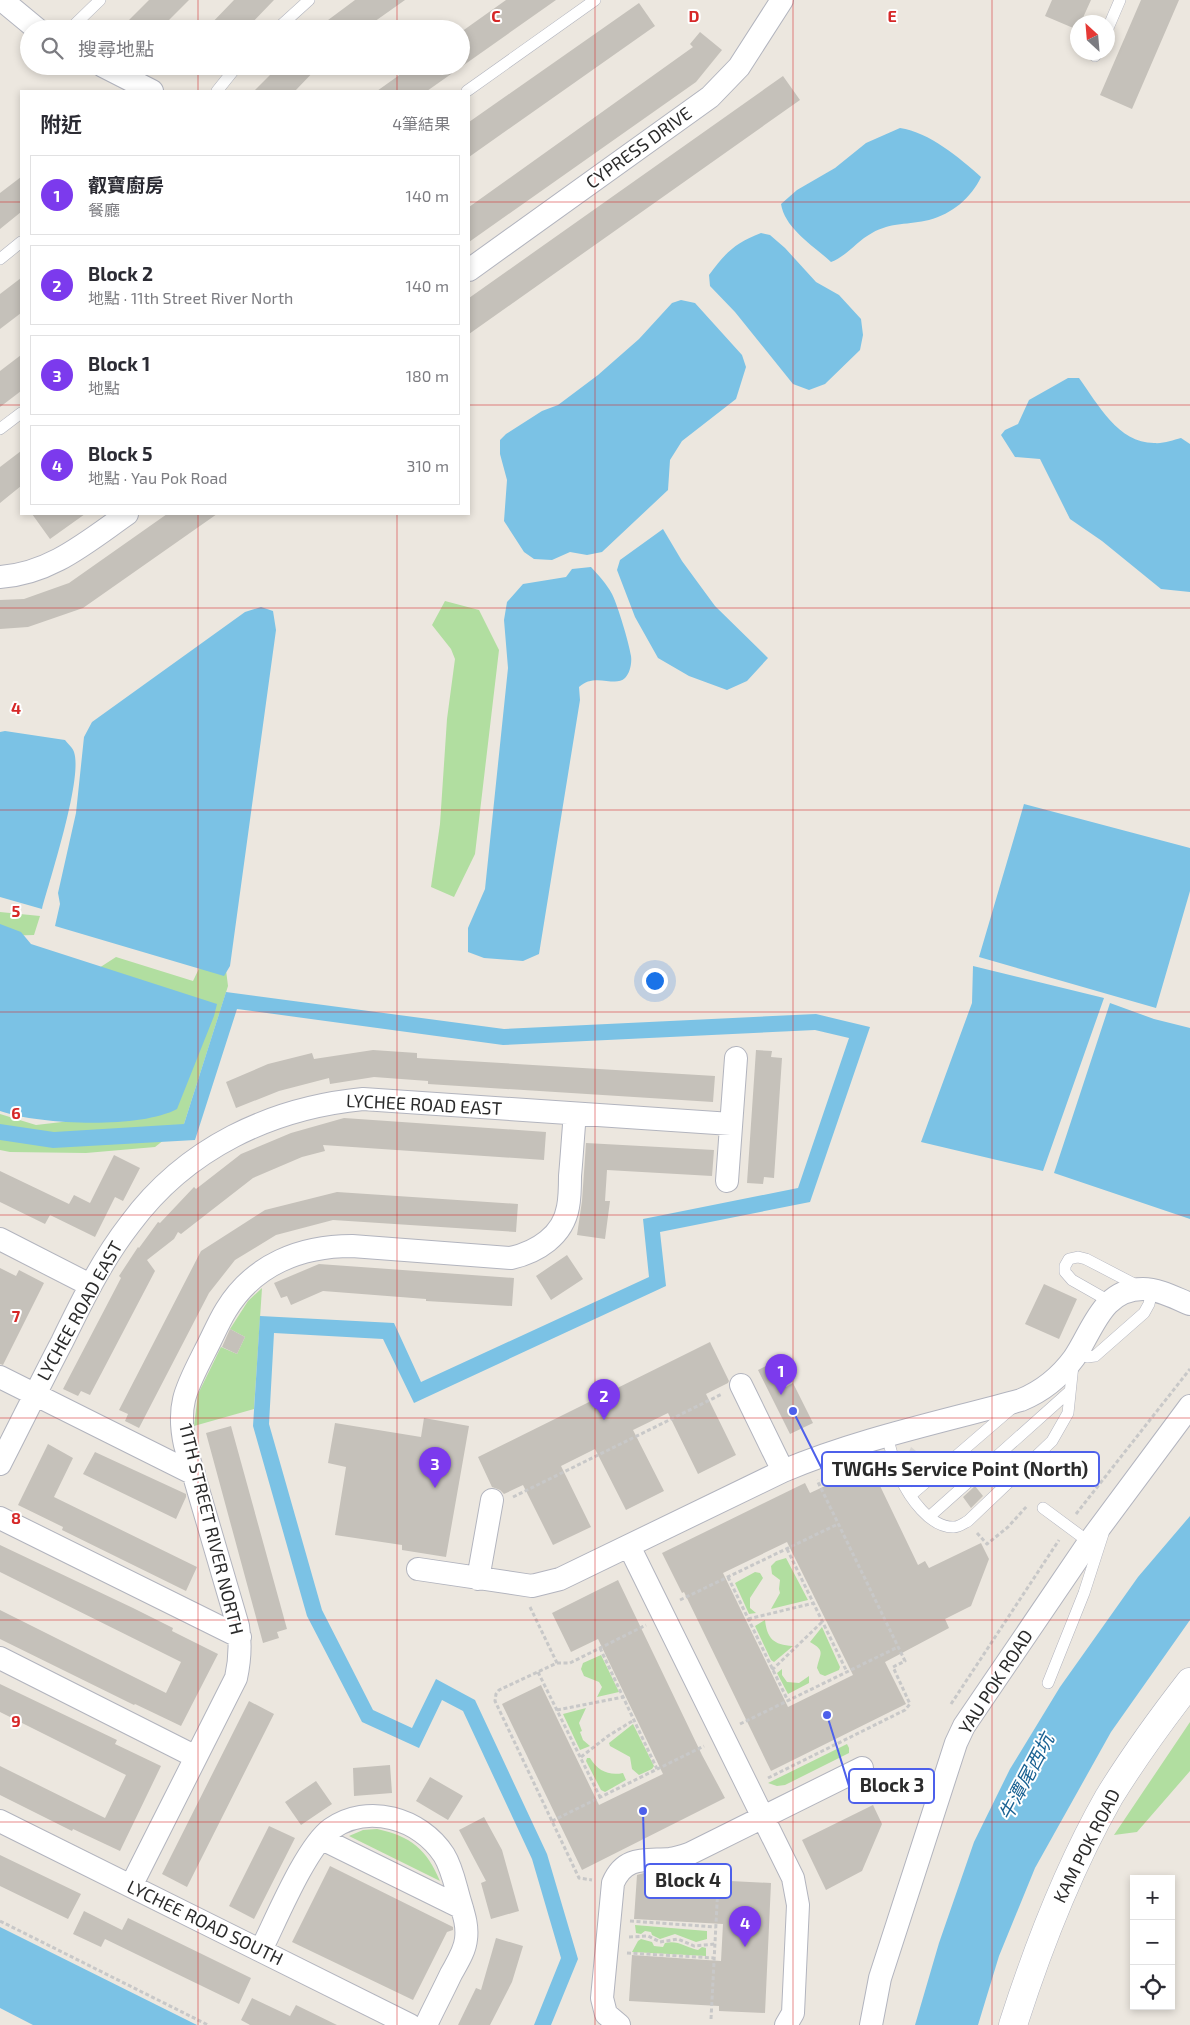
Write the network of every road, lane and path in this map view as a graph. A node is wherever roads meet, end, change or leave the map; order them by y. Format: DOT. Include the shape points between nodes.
graph roads {
  1 [pos="2,0"];
  2 [pos="100,0"];
  3 [pos="310,0"];
  4 [pos="595,0"];
  5 [pos="782,0"];
  6 [pos="1120,0"];
  7 [pos="1114,15"];
  8 [pos="26,20"];
  9 [pos="79,20"];
  10 [pos="287,20"];
  11 [pos="121,75"];
  12 [pos="230,75"];
  13 [pos="150,90"];
  14 [pos="218,90"];
  15 [pos="468,90"];
  16 [pos="20,243"];
  17 [pos="0,258"];
  18 [pos="470,269"];
  19 [pos="20,415"];
  20 [pos="0,429"];
  21 [pos="125,515"];
  22 [pos="0,577"];
  23 [pos="736,1058"];
  24 [pos="575,1114"];
  25 [pos="731,1124"];
  26 [pos="727,1181"];
  27 [pos="0,1239"];
  28 [pos="90,1285"];
  29 [pos="1147,1289"];
  30 [pos="1109,1301"];
  31 [pos="1190,1304"];
  32 [pos="1075,1355"];
  33 [pos="1190,1369"];
  34 [pos="0,1378"];
  35 [pos="732,1390"];
  36 [pos="1070,1391"];
  37 [pos="35,1395"];
  38 [pos="1021,1400"];
  39 [pos="1190,1406"];
  40 [pos="887,1436"];
  41 [pos="924,1463"];
  42 [pos="0,1464"];
  43 [pos="904,1467"];
  44 [pos="783,1471"];
  45 [pos="813,1473"];
  46 [pos="194,1474"];
  47 [pos="911,1495"];
  48 [pos="502,1499"];
  49 [pos="1043,1508"];
  50 [pos="1078,1512"];
  51 [pos="1108,1516"];
  52 [pos="929,1517"];
  53 [pos="0,1518"];
  54 [pos="838,1524"];
  55 [pos="978,1534"];
  56 [pos="1089,1542"];
  57 [pos="629,1546"];
  58 [pos="787,1549"];
  59 [pos="418,1569"];
  60 [pos="728,1577"];
  61 [pos="478,1579"];
  62 [pos="677,1602"];
  63 [pos="814,1604"];
  64 [pos="530,1607"];
  65 [pos="748,1620"];
  66 [pos="822,1622"];
  67 [pos="647,1625"];
  68 [pos="240,1637"];
  69 [pos="898,1647"];
  70 [pos="600,1648"];
  71 [pos="0,1658"];
  72 [pos="557,1662"];
  73 [pos="772,1670"];
  74 [pos="538,1672"];
  75 [pos="846,1672"];
  76 [pos="1190,1682"];
  77 [pos="1048,1683"];
  78 [pos="623,1697"];
  79 [pos="788,1701"];
  80 [pos="557,1710"];
  81 [pos="634,1720"];
  82 [pos="737,1726"];
  83 [pos="708,1744"];
  84 [pos="196,1757"];
  85 [pos="581,1757"];
  86 [pos="862,1768"];
  87 [pos="657,1769"];
  88 [pos="763,1781"];
  89 [pos="600,1797"];
  90 [pos="763,1817"];
  91 [pos="0,1821"];
  92 [pos="552,1821"];
  93 [pos="322,1839"];
  94 [pos="719,1866"];
  95 [pos="613,1883"];
  96 [pos="131,1886"];
  97 [pos="462,1908"];
  98 [pos="0,1921"];
  99 [pos="716,1927"];
  100 [pos="608,1936"];
  101 [pos="715,1944"];
  102 [pos="261,1950"];
  103 [pos="714,1958"];
  104 [pos="711,2019"];
  105 [pos="208,2025"];
  106 [pos="410,2025"];
  107 [pos="426,2025"];
  108 [pos="619,2025"];
  109 [pos="786,2025"];
  110 [pos="872,2025"];
  111 [pos="1013,2025"];
  1 -- 8 [label="street"];
  2 -- 9 [label="lane"];
  3 -- 10 [label="lane"];
  4 -- 15 [label="lane"];
  5 -- 18 [label="street, CYPRESS DRIVE" via="744,60 710,96"];
  6 -- 7 [label="lane"];
  11 -- 13 [label="street"];
  12 -- 14 [label="lane"];
  16 -- 17 [label="lane"];
  19 -- 20 [label="lane"];
  21 -- 22 [label="street" via="55,563 29,573"];
  23 -- 25 [label="street"];
  24 -- 25 [label="street, LYCHEE ROAD EAST"];
  24 -- 28 [label="street, LYCHEE ROAD EAST" via="363,1099 333,1102 275,1117 220,1143 171,1179 130,1223"];
  24 -- 46 [label="street, 11TH STREET RIVER NORTH" via="568,1208 558,1230 541,1247 511,1258 331,1246 290,1256 253,1278 226,1310 186,1390 182,1431"];
  25 -- 26 [label="street"];
  27 -- 28 [label="street"];
  28 -- 37 [label="street, LYCHEE ROAD EAST"];
  29 -- 30 [label="street" via="1126,1292"];
  29 -- 30 [label="lane" via="1086,1260 1078,1257 1069,1259 1065,1272 1072,1280"];
  29 -- 31 [label="street"];
  29 -- 32 [label="lane" via="1149,1304 1144,1313 1100,1352 1091,1357"];
  30 -- 32 [label="street"];
  32 -- 36 [label="lane"];
  32 -- 38 [label="street" via="1048,1386"];
  33 -- 50 [label="path"];
  34 -- 37 [label="street"];
  35 -- 44 [label="street"];
  35 -- 48 [label="path"];
  36 -- 52 [label="lane"];
  36 -- 52 [label="lane" via="1068,1413 1052,1441 968,1521 956,1527 941,1525"];
  37 -- 42 [label="street, LYCHEE ROAD EAST"];
  37 -- 46 [label="street"];
  38 -- 40 [label="street"];
  38 -- 47 [label="lane"];
  39 -- 51 [label="street, YAU POK ROAD"];
  40 -- 44 [label="street"];
  40 -- 47 [label="lane" via="900,1478"];
  41 -- 43 [label="path"];
  44 -- 57 [label="street"];
  45 -- 54 [label="path"];
  46 -- 68 [label="street, 11TH STREET RIVER NORTH"];
  47 -- 52 [label="lane"];
  48 -- 61 [label="street"];
  49 -- 55 [label="path" via="1032,1500 1008,1528 986,1544"];
  49 -- 56 [label="lane"];
  51 -- 56 [label="street, YAU POK ROAD"];
  51 -- 77 [label="lane" via="1084,1593"];
  53 -- 68 [label="street"];
  54 -- 58 [label="path"];
  54 -- 69 [label="path"];
  56 -- 110 [label="street, YAU POK ROAD" via="964,1726 880,1978"];
  57 -- 61 [label="street" via="560,1579 532,1586"];
  57 -- 90 [label="street"];
  58 -- 60 [label="path"];
  58 -- 63 [label="path"];
  59 -- 61 [label="street"];
  60 -- 62 [label="path"];
  60 -- 65 [label="path"];
  63 -- 65 [label="path"];
  63 -- 66 [label="path"];
  64 -- 72 [label="path"];
  65 -- 73 [label="path"];
  66 -- 73 [label="path"];
  66 -- 75 [label="path"];
  67 -- 70 [label="path"];
  68 -- 84 [label="street, 11TH STREET RIVER NORTH" via="236,1678"];
  69 -- 75 [label="path"];
  69 -- 88 [label="path" via="905,1661 893,1666 910,1701 906,1710"];
  70 -- 72 [label="path" via="570,1663"];
  70 -- 78 [label="path"];
  71 -- 84 [label="street"];
  72 -- 74 [label="path"];
  73 -- 79 [label="path"];
  74 -- 80 [label="path"];
  74 -- 92 [label="path" via="499,1690 494,1697"];
  75 -- 79 [label="path"];
  76 -- 111 [label="street, KAM POK ROAD" via="1110,1797 1075,1863 1034,1961"];
  78 -- 80 [label="path"];
  78 -- 81 [label="path"];
  79 -- 82 [label="path"];
  80 -- 85 [label="path"];
  81 -- 85 [label="path"];
  81 -- 87 [label="path"];
  83 -- 87 [label="path"];
  84 -- 96 [label="street, 11TH STREET RIVER NORTH"];
  85 -- 89 [label="path"];
  86 -- 90 [label="street"];
  87 -- 89 [label="path"];
  89 -- 92 [label="path"];
  90 -- 95 [label="street" via="689,1854 632,1863 617,1873"];
  90 -- 109 [label="street" via="793,1878 798,1905 793,2013"];
  91 -- 96 [label="street, LYCHEE ROAD SOUTH"];
  92 -- 95 [label="path" via="580,1878"];
  93 -- 97 [label="street"];
  93 -- 97 [label="street" via="330,1830 351,1819 373,1815 396,1818 415,1827 432,1839 444,1856"];
  93 -- 102 [label="street" via="312,1849"];
  94 -- 99 [label="path"];
  95 -- 100 [label="street"];
  96 -- 102 [label="street, LYCHEE ROAD SOUTH"];
  97 -- 107 [label="street" via="467,1926 463,1950"];
  98 -- 105 [label="path"];
  99 -- 100 [label="path"];
  99 -- 101 [label="path"];
  100 -- 101 [label="path" via="648,1936 660,1942 678,1939 694,1946"];
  100 -- 103 [label="path"];
  100 -- 108 [label="street" via="602,1998 606,2014"];
  101 -- 103 [label="path"];
  102 -- 106 [label="street, LYCHEE ROAD SOUTH"];
  103 -- 104 [label="path"];
}
